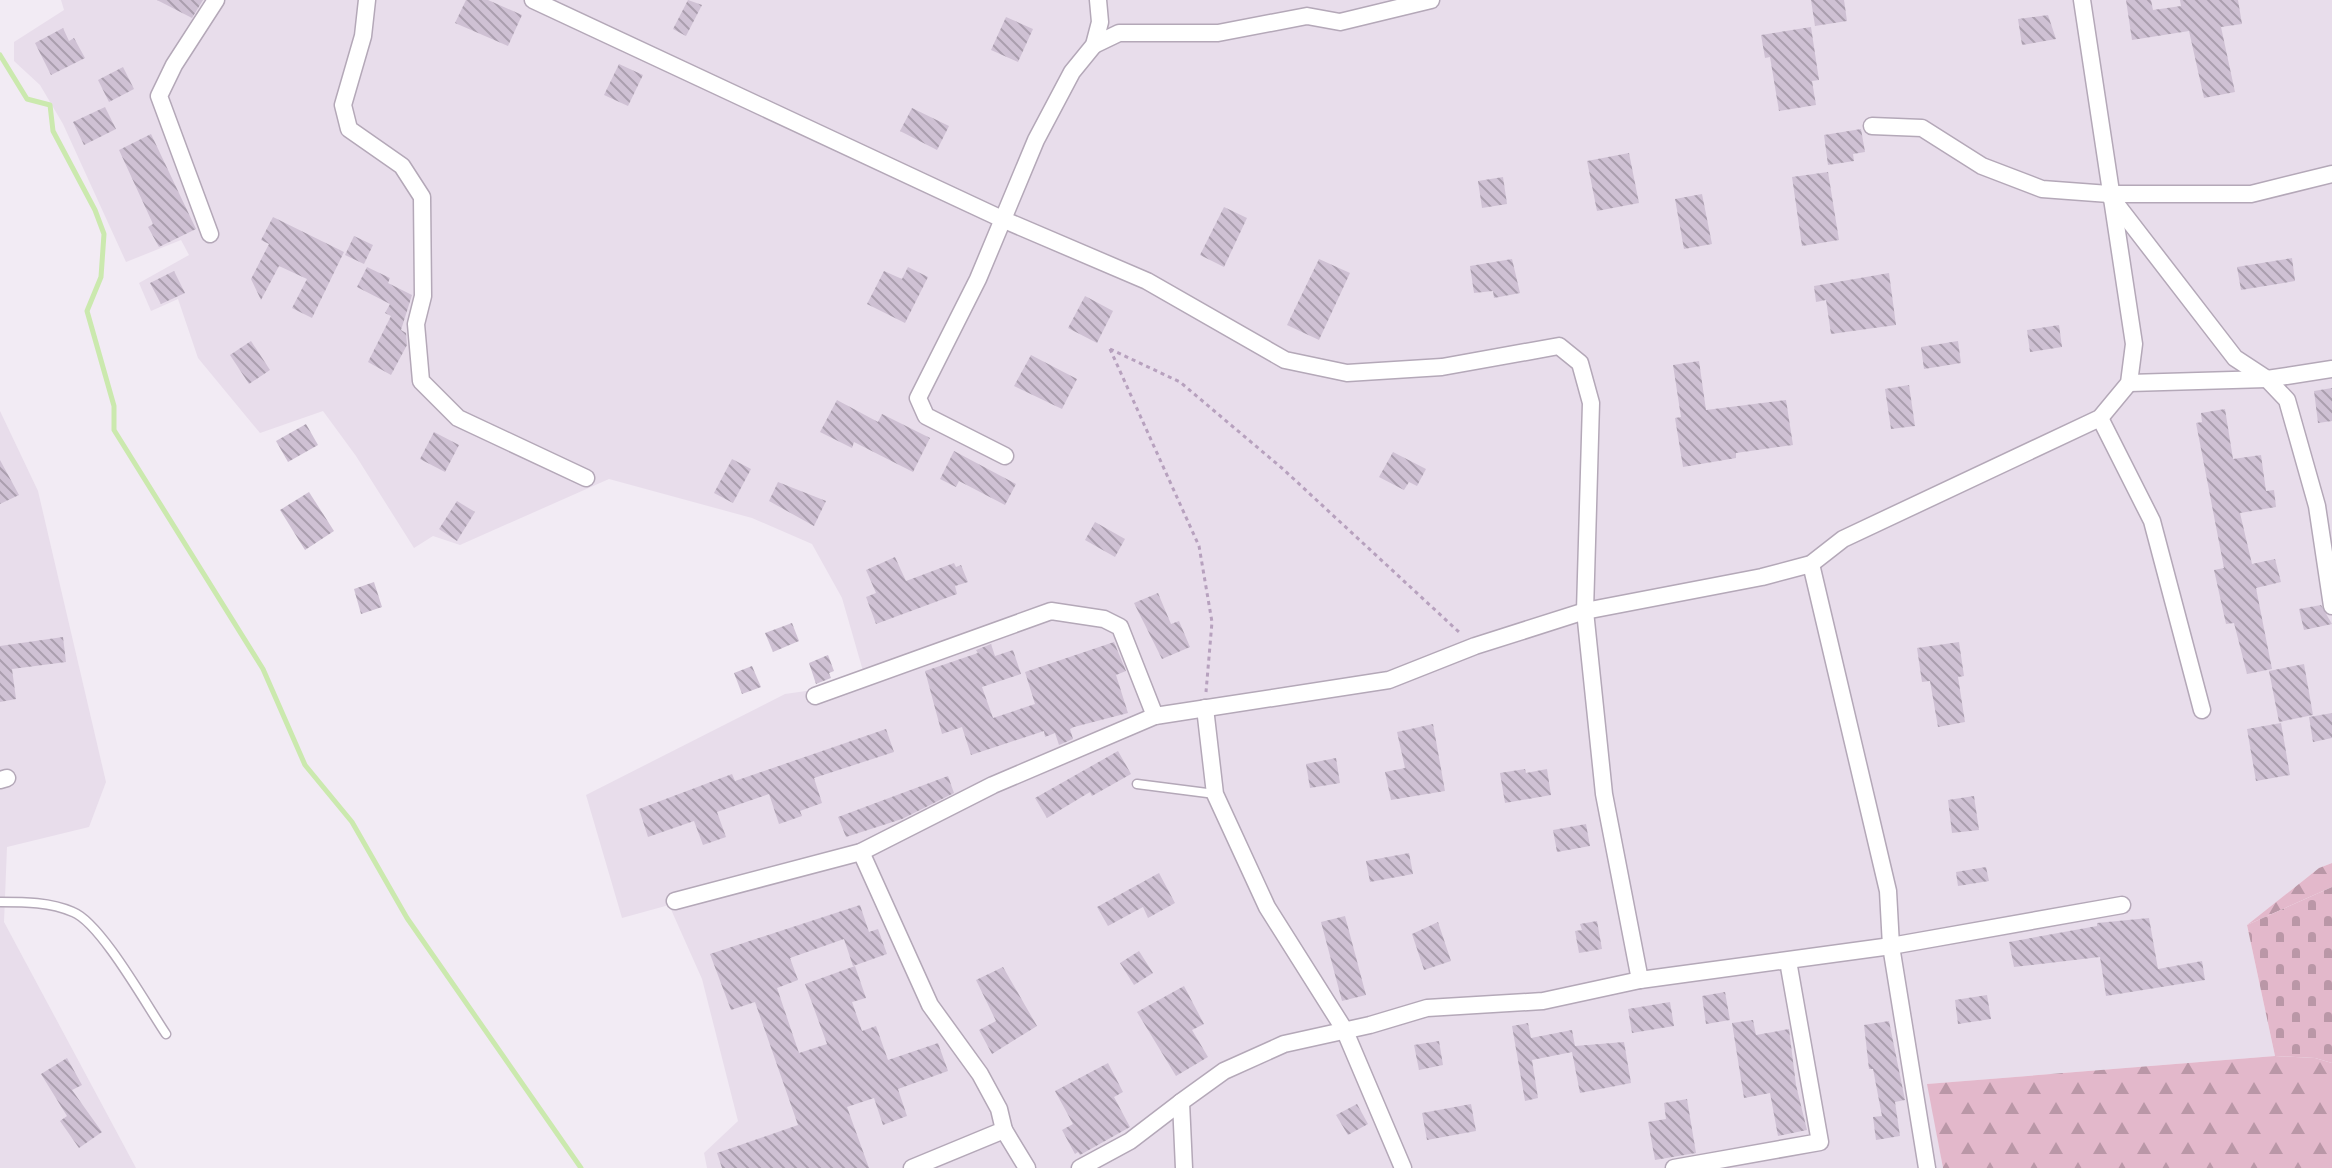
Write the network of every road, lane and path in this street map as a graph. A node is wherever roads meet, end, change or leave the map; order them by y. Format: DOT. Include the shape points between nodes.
graph roads {
  1 [pos="216,0"];
  2 [pos="533,0"];
  3 [pos="1098,0"];
  4 [pos="1431,0"];
  5 [pos="2082,0"];
  6 [pos="364,1"];
  7 [pos="1094,45"];
  8 [pos="1872,126"];
  9 [pos="2332,174"];
  10 [pos="2109,194"];
  11 [pos="1002,219"];
  12 [pos="210,234"];
  13 [pos="2332,369"];
  14 [pos="2267,379"];
  15 [pos="2129,383"];
  16 [pos="2100,418"];
  17 [pos="1005,456"];
  18 [pos="586,478"];
  19 [pos="1811,564"];
  20 [pos="2332,606"];
  21 [pos="1585,611"];
  22 [pos="1475,646"];
  23 [pos="815,696"];
  24 [pos="1205,708"];
  25 [pos="2202,710"];
  26 [pos="1155,716"];
  27 [pos="1137,784"];
  28 [pos="1215,794"];
  29 [pos="861,852"];
  30 [pos="675,901"];
  31 [pos="0,902"];
  32 [pos="2122,905"];
  33 [pos="1891,946"];
  34 [pos="1788,961"];
  35 [pos="1640,980"];
  36 [pos="1344,1029"];
  37 [pos="166,1034"];
  38 [pos="1181,1102"];
  39 [pos="1004,1130"];
  40 [pos="912,1168"];
  41 [pos="1027,1168"];
  42 [pos="1080,1168"];
  43 [pos="1184,1168"];
  44 [pos="1403,1168"];
  45 [pos="1674,1168"];
  46 [pos="1927,1168"];
  1 -- 12 [label="street" via="159,96"];
  2 -- 11 [label="street"];
  3 -- 7 [label="street"];
  4 -- 7 [label="street" via="1340,22 1307,16 1218,33 1119,33"];
  5 -- 10 [label="street"];
  6 -- 18 [label="street" via="363,36 343,105 349,129 402,166 422,197 423,296 416,324 421,381 458,418"];
  7 -- 11 [label="street" via="1072,72 1048,117"];
  8 -- 10 [label="street" via="1922,128 1982,166 2042,189"];
  9 -- 10 [label="street" via="2251,194"];
  10 -- 14 [label="street" via="2235,358"];
  10 -- 15 [label="street" via="2134,344"];
  11 -- 17 [label="street" via="918,398 926,416"];
  11 -- 21 [label="street" via="1147,281 1285,360 1347,373 1442,367 1559,346 1580,363 1591,403"];
  13 -- 14 [label="street"];
  14 -- 15 [label="street"];
  14 -- 20 [label="street" via="2287,400 2301,448 2317,506"];
  15 -- 16 [label="street"];
  16 -- 19 [label="street" via="1843,539"];
  16 -- 25 [label="street" via="2152,521"];
  19 -- 21 [label="street"];
  19 -- 33 [label="street" via="1888,891"];
  21 -- 22 [label="street"];
  21 -- 35 [label="street" via="1604,794"];
  22 -- 24 [label="street" via="1389,680"];
  22 -- 24 [label="path" via="1180,382 1110,349 1199,546 1212,622"];
  23 -- 26 [label="street" via="1051,611 1104,619 1120,627"];
  24 -- 26 [label="street"];
  24 -- 28 [label="street"];
  26 -- 29 [label="street" via="993,785"];
  27 -- 28 [label="lane"];
  28 -- 36 [label="street" via="1267,907"];
  29 -- 30 [label="street"];
  29 -- 39 [label="street" via="930,1005 980,1074"];
  31 -- 37 [label="lane" via="40,903 76,912 94,926"];
  32 -- 33 [label="street"];
  33 -- 34 [label="street"];
  33 -- 46 [label="street"];
  34 -- 35 [label="street"];
  34 -- 45 [label="street" via="1820,1142"];
  35 -- 36 [label="street" via="1543,1001 1427,1008"];
  36 -- 38 [label="street" via="1255,1055"];
  36 -- 44 [label="street"];
  38 -- 42 [label="street" via="1130,1141"];
  38 -- 43 [label="street"];
  39 -- 40 [label="street"];
  39 -- 41 [label="street"];
}
